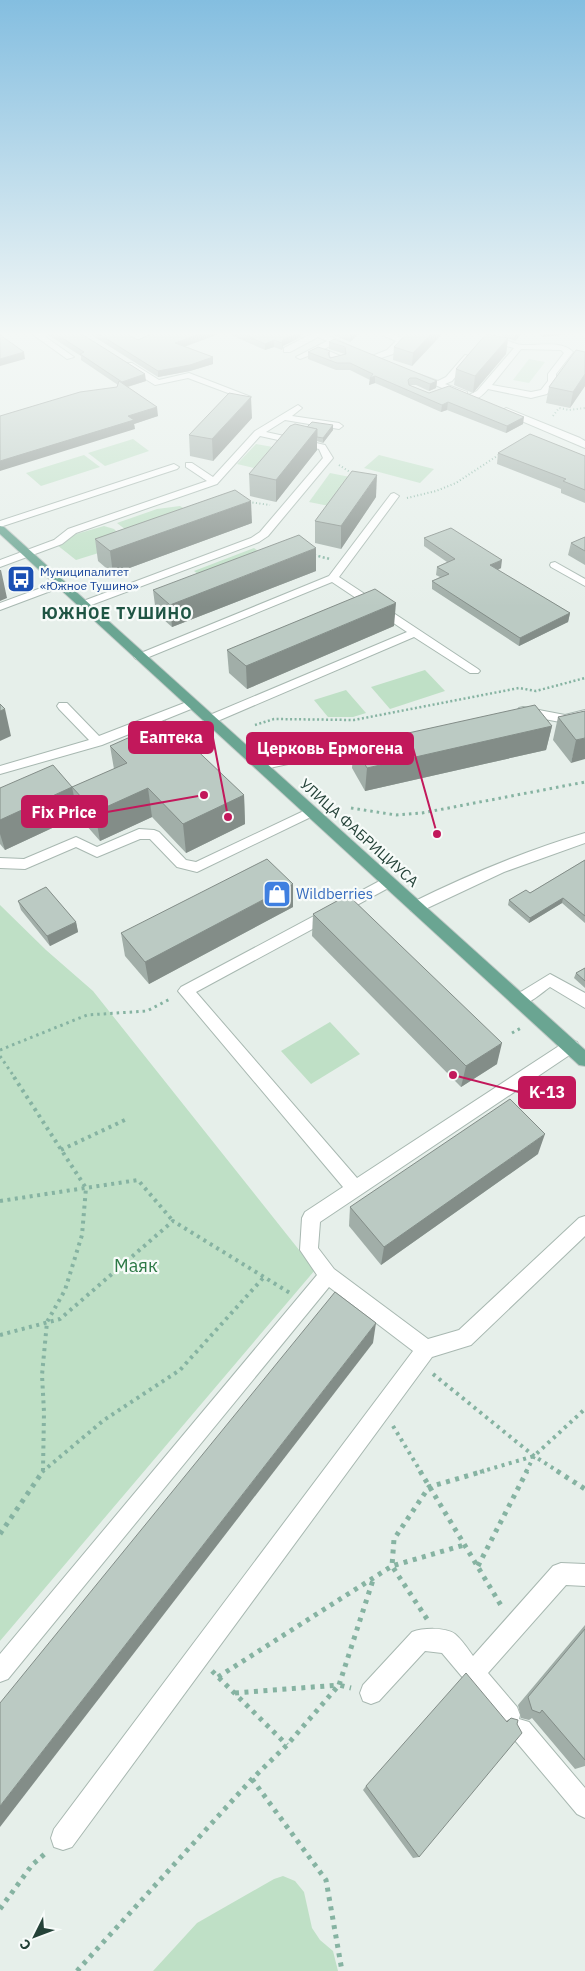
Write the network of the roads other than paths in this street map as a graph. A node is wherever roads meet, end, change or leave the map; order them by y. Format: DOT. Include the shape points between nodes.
graph roads {
  1 [pos="274,423"];
  2 [pos="321,423"];
  3 [pos="535,423"];
  4 [pos="339,426"];
  5 [pos="258,433"];
  6 [pos="582,443"];
  7 [pos="189,465"];
  8 [pos="174,467"];
  9 [pos="214,482"];
  10 [pos="391,499"];
  11 [pos="0,524"];
  12 [pos="0,530"];
  13 [pos="27,554"];
  14 [pos="0,564"];
  15 [pos="555,564"];
  16 [pos="333,578"];
  17 [pos="585,583"];
  18 [pos="60,584"];
  19 [pos="82,604"];
  20 [pos="0,607"];
  21 [pos="416,632"];
  22 [pos="140,657"];
  23 [pos="474,671"];
  24 [pos="192,704"];
  25 [pos="63,706"];
  26 [pos="511,712"];
  27 [pos="585,714"];
  28 [pos="209,720"];
  29 [pos="388,738"];
  30 [pos="98,742"];
  31 [pos="260,766"];
  32 [pos="0,770"];
  33 [pos="310,812"];
  34 [pos="585,838"];
  35 [pos="0,863"];
  36 [pos="387,882"];
  37 [pos="416,908"];
  38 [pos="519,1000"];
  39 [pos="585,1002"];
  40 [pos="570,1046"];
  41 [pos="585,1060"];
  42 [pos="355,1189"];
  43 [pos="585,1224"];
  44 [pos="328,1275"];
  45 [pos="422,1355"];
  46 [pos="585,1575"];
  47 [pos="0,1671"];
  48 [pos="473,1673"];
  49 [pos="371,1693"];
  50 [pos="585,1806"];
  51 [pos="63,1838"];
  1 -- 5 [label="street"];
  2 -- 4 [label="street"];
  3 -- 6 [label="street"];
  5 -- 9 [label="street"];
  5 -- 19 [label="street" via="322,447 328,458 264,534"];
  7 -- 9 [label="street"];
  8 -- 11 [label="street"];
  9 -- 13 [label="street" via="72,532 58,542"];
  10 -- 16 [label="street"];
  12 -- 13 [label="main road, УЛИЦА ФАБРИЦИУСА"];
  13 -- 14 [label="street"];
  13 -- 18 [label="main road, УЛИЦА ФАБРИЦИУСА"];
  15 -- 17 [label="street"];
  16 -- 21 [label="street"];
  16 -- 22 [label="street"];
  18 -- 19 [label="main road, УЛИЦА ФАБРИЦИУСА"];
  18 -- 20 [label="street"];
  19 -- 22 [label="main road, УЛИЦА ФАБРИЦИУСА"];
  21 -- 23 [label="street"];
  21 -- 28 [label="street"];
  22 -- 24 [label="main road, УЛИЦА ФАБРИЦИУСА"];
  24 -- 28 [label="main road, УЛИЦА ФАБРИЦИУСА"];
  24 -- 30 [label="street"];
  25 -- 30 [label="street"];
  26 -- 27 [label="street" via="520,710 565,719"];
  28 -- 31 [label="main road, УЛИЦА ФАБРИЦИУСА"];
  29 -- 31 [label="street"];
  30 -- 32 [label="street"];
  31 -- 33 [label="main road, УЛИЦА ФАБРИЦИУСА"];
  33 -- 35 [label="street" via="197,867 182,864 154,835 139,834 96,852 76,842 25,864"];
  33 -- 36 [label="main road, УЛИЦА ФАБРИЦИУСА"];
  34 -- 37 [label="street" via="542,851 447,891"];
  36 -- 37 [label="main road, УЛИЦА ФАБРИЦИУСА"];
  36 -- 42 [label="street" via="186,990"];
  37 -- 38 [label="main road, УЛИЦА ФАБРИЦИУСА"];
  38 -- 39 [label="street" via="550,980"];
  38 -- 40 [label="main road, УЛИЦА ФАБРИЦИУСА"];
  40 -- 41 [label="main road, УЛИЦА ФАБРИЦИУСА"];
  40 -- 42 [label="street"];
  42 -- 44 [label="street" via="311,1218 309,1250"];
  43 -- 45 [label="street" via="464,1338"];
  44 -- 45 [label="street"];
  44 -- 47 [label="street"];
  45 -- 51 [label="street"];
  46 -- 48 [label="street" via="561,1574"];
  48 -- 49 [label="street" via="447,1642 420,1640"];
  48 -- 50 [label="street"];
}
